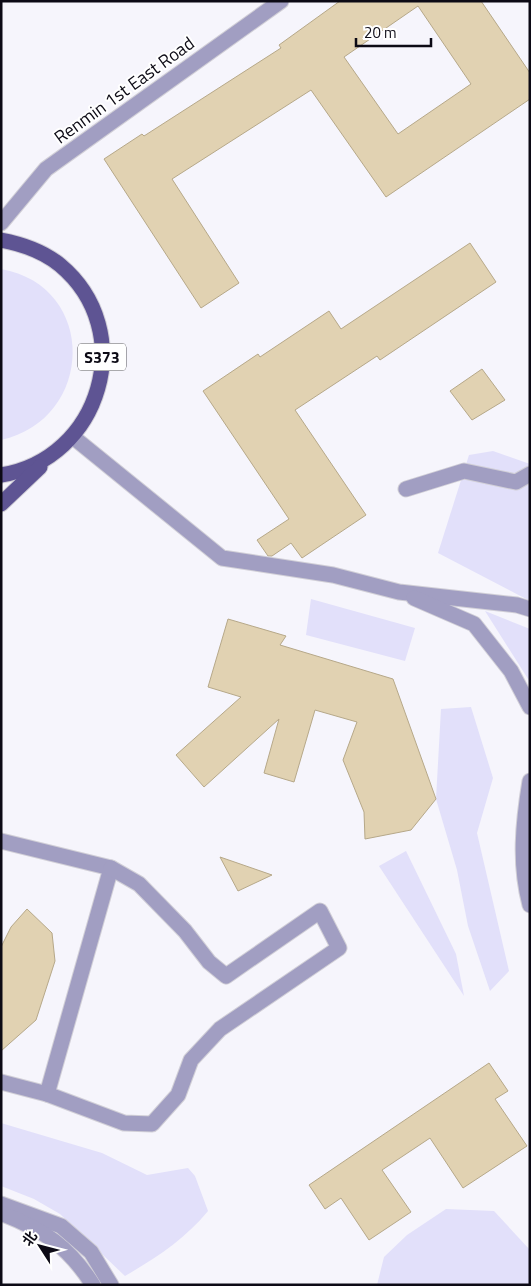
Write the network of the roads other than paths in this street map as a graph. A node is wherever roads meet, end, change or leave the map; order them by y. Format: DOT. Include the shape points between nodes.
graph roads {
  1 [pos="281,1"];
  2 [pos="1,223"];
  3 [pos="1,240"];
  4 [pos="73,437"];
  5 [pos="51,457"];
  6 [pos="530,474"];
  7 [pos="1,475"];
  8 [pos="523,484"];
  9 [pos="406,489"];
  10 [pos="1,504"];
  11 [pos="399,592"];
  12 [pos="530,609"];
  13 [pos="530,707"];
  14 [pos="530,780"];
  15 [pos="1,841"];
  16 [pos="111,868"];
  17 [pos="530,905"];
  18 [pos="1,1082"];
  19 [pos="47,1094"];
  20 [pos="1,1204"];
  21 [pos="1,1213"];
  22 [pos="93,1285"];
  23 [pos="111,1285"];
  1 -- 2 [label="street, Renmin 1st East Road" via="46,169"];
  3 -- 4 [label="main road, S373" via="27,246 60,265 85,294 100,329 103,367 94,405"];
  4 -- 5 [label="main road, S373"];
  4 -- 11 [label="street" via="222,558 333,575"];
  5 -- 7 [label="main road, S373" via="19,472"];
  5 -- 10 [label="main road, S373"];
  6 -- 8 [label="street"];
  8 -- 9 [label="street" via="464,471"];
  11 -- 12 [label="street"];
  11 -- 13 [label="street" via="474,624 511,671"];
  14 -- 17 [label="street" via="522,836"];
  15 -- 16 [label="street"];
  16 -- 19 [label="street"];
  16 -- 19 [label="street" via="139,884 185,931 209,962 226,976 320,911 339,948 220,1029 191,1060 178,1095 152,1124 124,1123"];
  18 -- 19 [label="street"];
  20 -- 23 [label="street" via="61,1226 91,1252"];
  21 -- 22 [label="street" via="55,1240 79,1263"];
}
